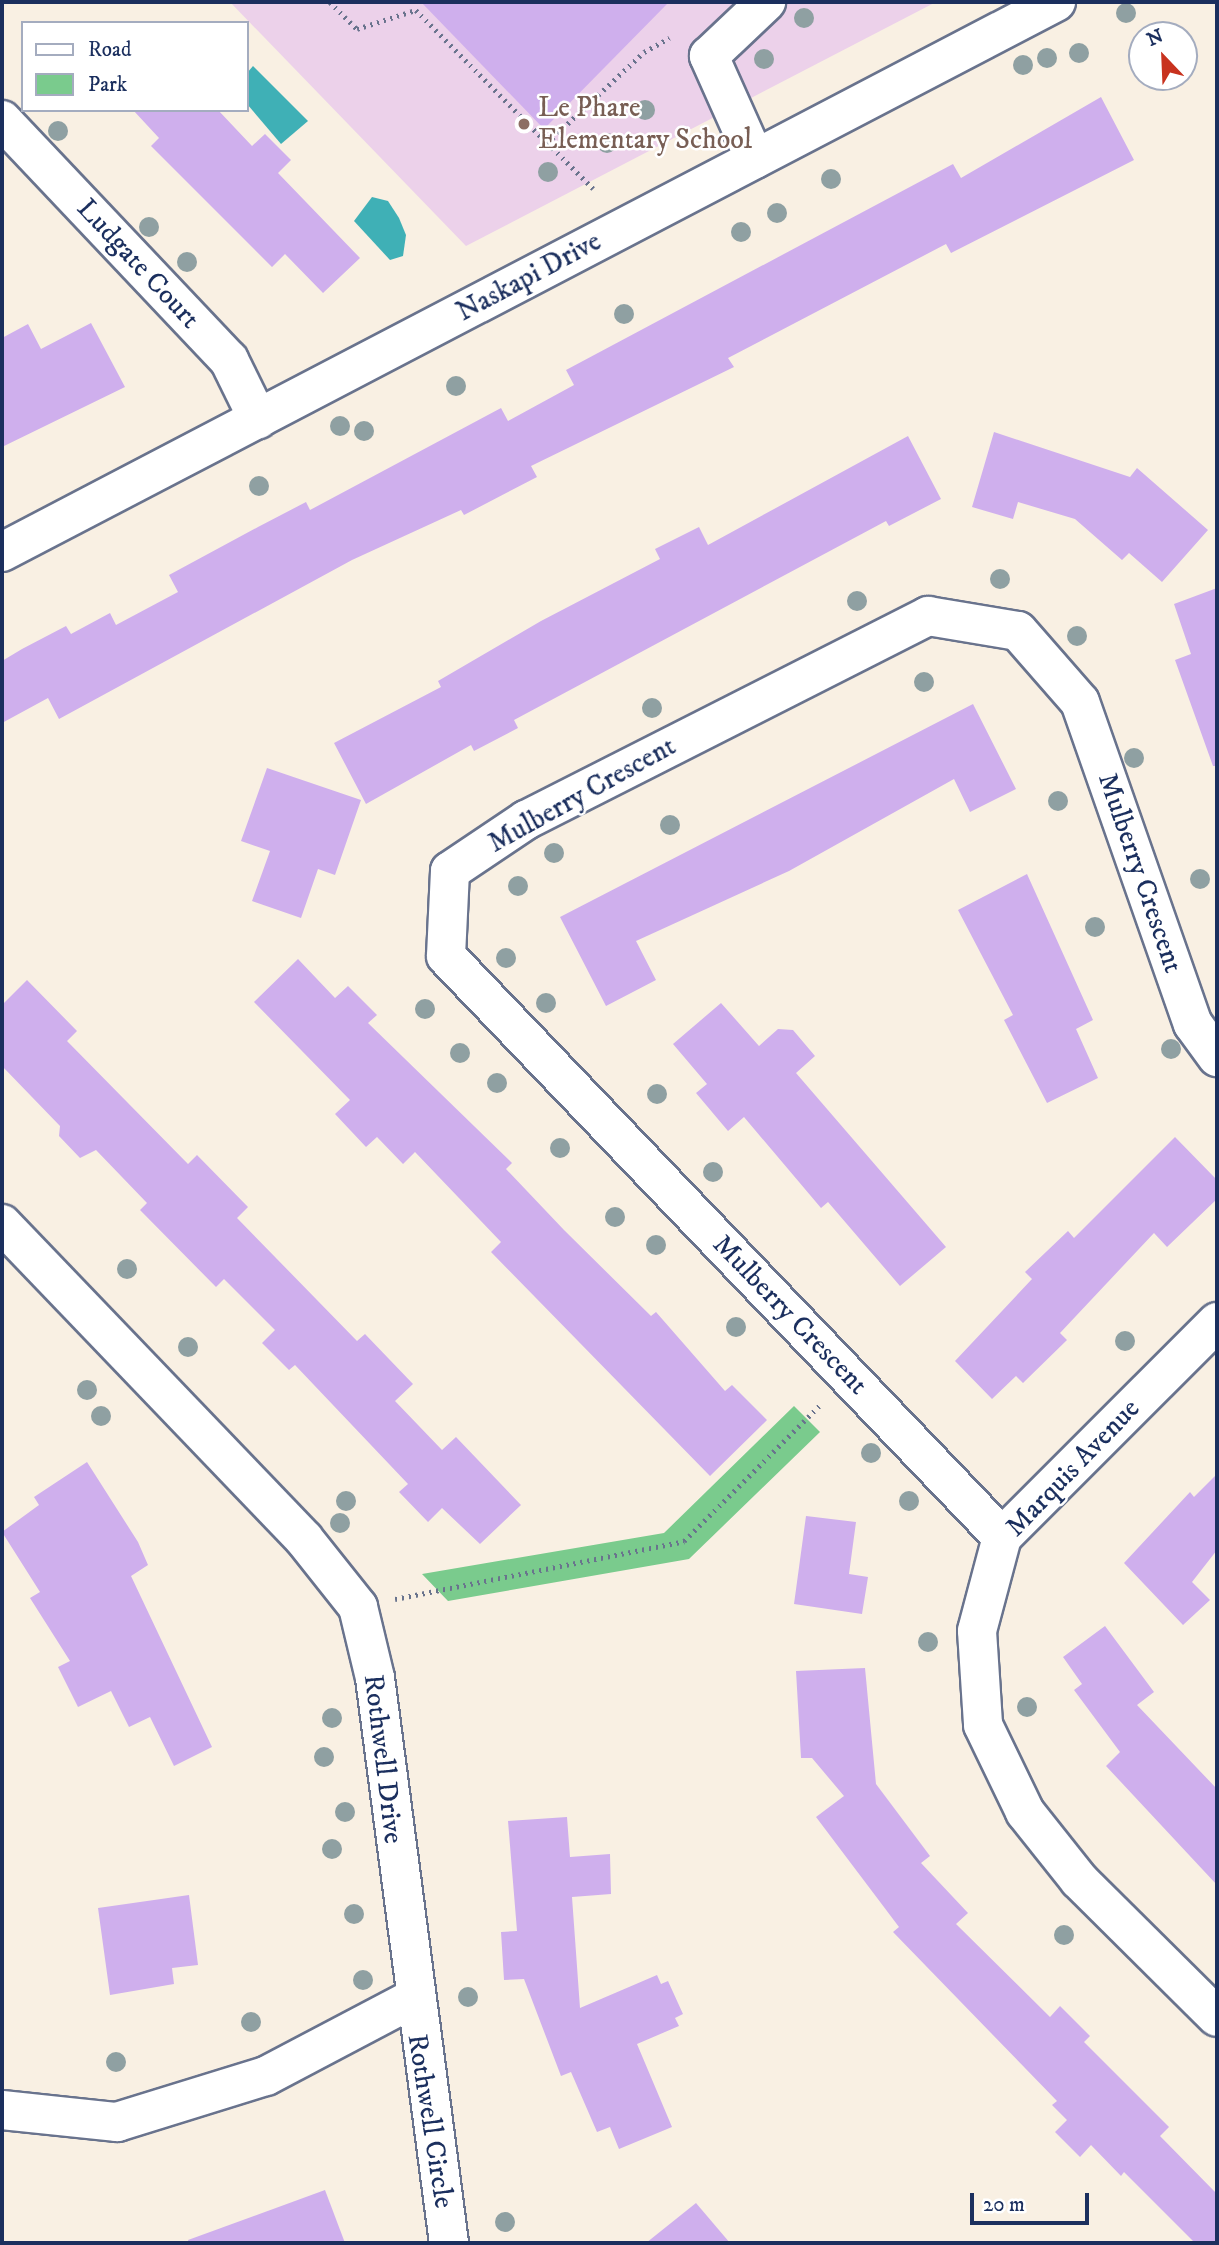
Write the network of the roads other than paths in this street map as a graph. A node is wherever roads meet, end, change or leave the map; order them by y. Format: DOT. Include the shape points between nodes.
graph roads {
  1 [pos="766,2"];
  2 [pos="1056,2"];
  3 [pos="1001,14"];
  4 [pos="2,120"];
  5 [pos="755,159"];
  6 [pos="258,419"];
  7 [pos="2,552"];
  8 [pos="1217,1058"];
  9 [pos="2,1224"];
  10 [pos="1217,1322"];
  11 [pos="1002,1536"];
  12 [pos="412,1999"];
  13 [pos="1217,2017"];
  14 [pos="2,2110"];
  15 [pos="449,2243"];
  1 -- 5 [label="street" via="709,56"];
  2 -- 3 [label="street, Naskapi Drive"];
  3 -- 5 [label="street, Naskapi Drive"];
  4 -- 6 [label="street, Ludgate Court" via="229,360"];
  5 -- 6 [label="street, Naskapi Drive"];
  6 -- 7 [label="street, Naskapi Drive"];
  8 -- 11 [label="street, Mulberry Crescent" via="1193,1024 1080,702 1018,631 928,616 526,820 450,871 446,956"];
  9 -- 12 [label="street, Rothwell Drive" via="304,1539 358,1607 374,1678"];
  10 -- 11 [label="street, Marquis Avenue"];
  11 -- 13 [label="street, Marquis Avenue" via="977,1631 983,1725 1025,1812 1079,1880"];
  12 -- 14 [label="street" via="266,2077 117,2122"];
  12 -- 15 [label="street, Rothwell Circle"];
}
